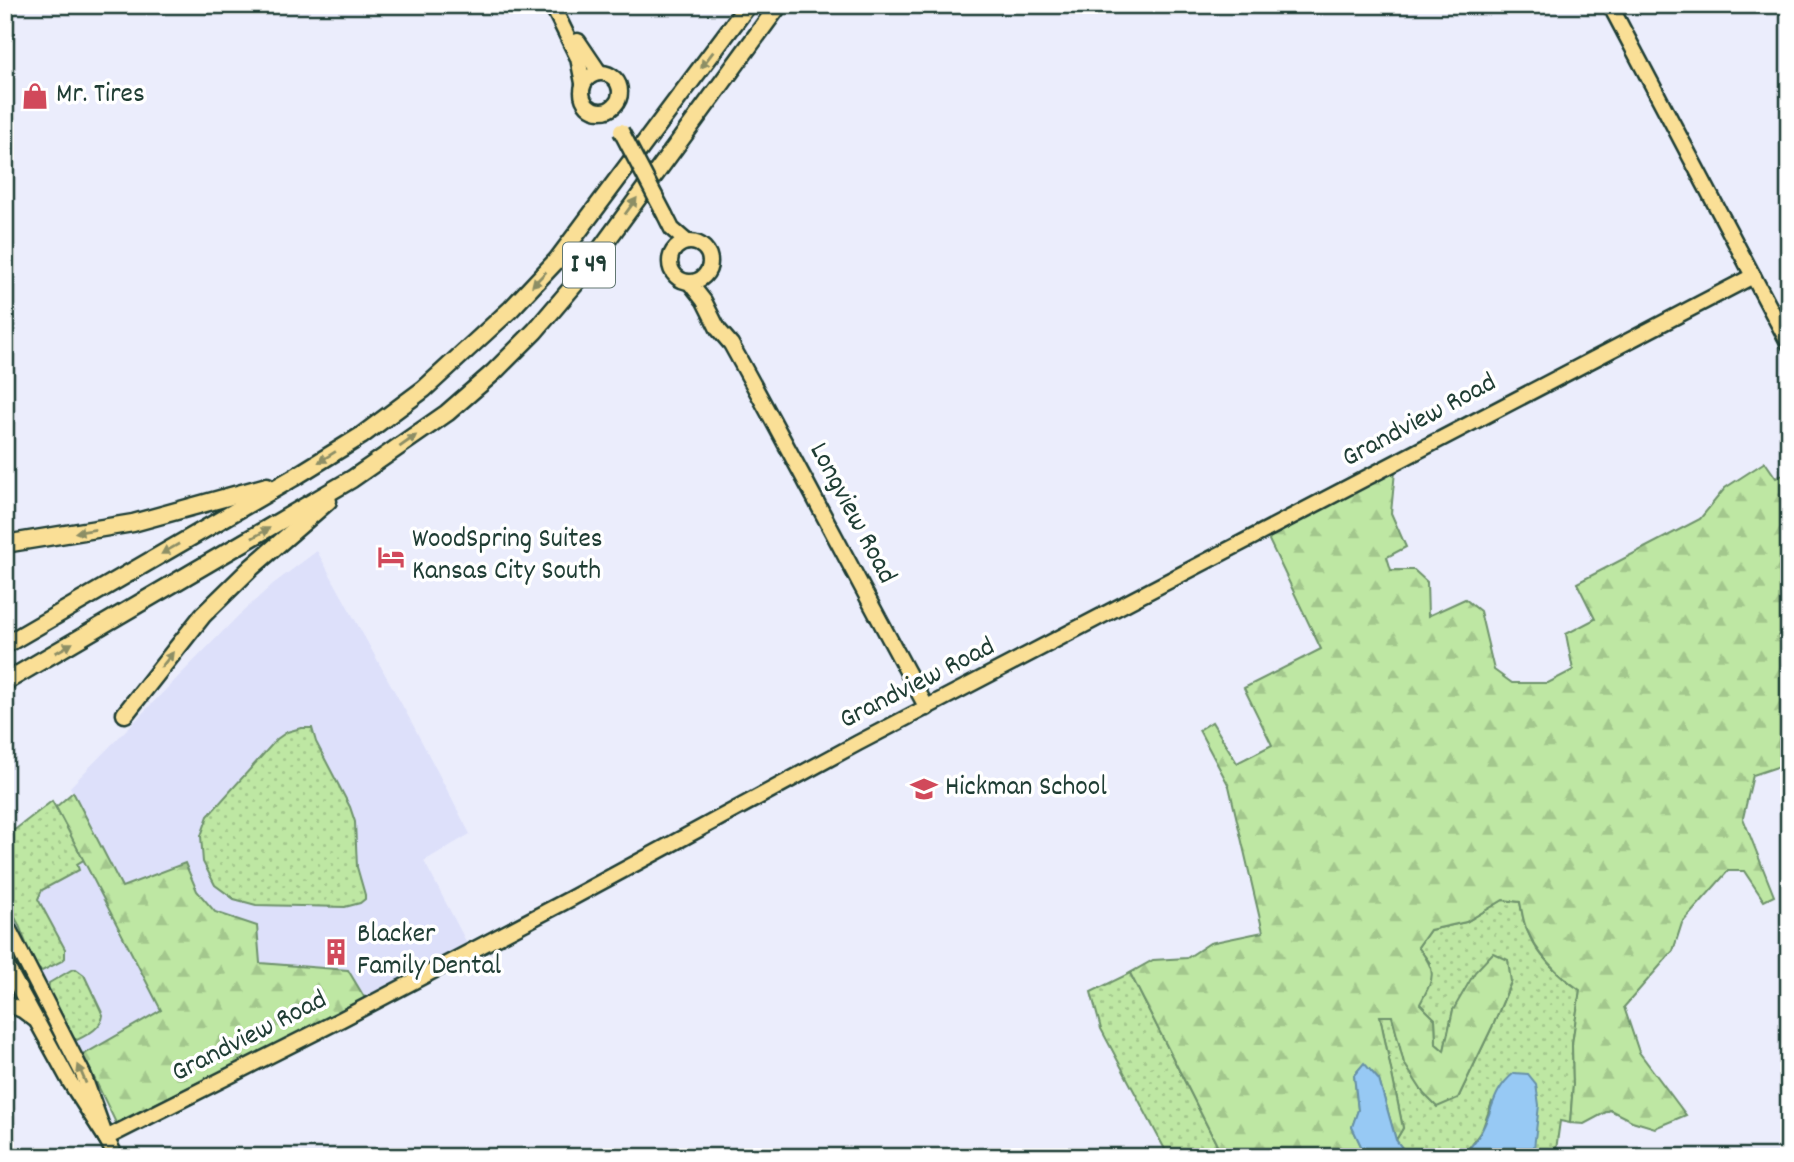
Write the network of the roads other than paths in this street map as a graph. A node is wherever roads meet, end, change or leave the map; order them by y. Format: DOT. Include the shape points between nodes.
graph roads {
  1 [pos="552,5"];
  2 [pos="560,5"];
  3 [pos="748,5"];
  4 [pos="779,5"];
  5 [pos="1610,5"];
  6 [pos="599,72"];
  7 [pos="583,83"];
  8 [pos="619,99"];
  9 [pos="599,111"];
  10 [pos="619,127"];
  11 [pos="681,245"];
  12 [pos="706,274"];
  13 [pos="1753,276"];
  14 [pos="690,283"];
  15 [pos="731,344"];
  16 [pos="1789,344"];
  17 [pos="293,478"];
  18 [pos="352,479"];
  19 [pos="5,544"];
  20 [pos="5,645"];
  21 [pos="5,682"];
  22 [pos="927,708"];
  23 [pos="125,714"];
  24 [pos="5,922"];
  25 [pos="6,966"];
  26 [pos="38,985"];
  27 [pos="20,990"];
  28 [pos="5,1003"];
  29 [pos="48,1004"];
  30 [pos="35,1019"];
  31 [pos="106,1138"];
  32 [pos="116,1157"];
  1 -- 7 [label="main road" via="578,58"];
  2 -- 6 [label="main road"];
  3 -- 17 [label="highway, I 49, one-way" via="557,260 520,299 424,389"];
  18 -- 4 [label="highway, I 49, one-way" via="447,413 535,331 575,284"];
  5 -- 13 [label="main road"];
  6 -- 7 [label="main road"];
  6 -- 8 [label="main road" via="616,80"];
  7 -- 9 [label="main road" via="584,102"];
  8 -- 9 [label="main road" via="611,108"];
  8 -- 10 [label="main road"];
  9 -- 10 [label="main road"];
  10 -- 11 [label="main road, bridge"];
  11 -- 12 [label="main road" via="694,243 706,250 710,262"];
  11 -- 14 [label="main road" via="671,254 670,267 677,278"];
  12 -- 14 [label="main road"];
  12 -- 15 [label="main road, Longview Road" via="710,296 727,325"];
  13 -- 16 [label="main road"];
  13 -- 22 [label="main road, Grandview Road"];
  14 -- 15 [label="main road, Longview Road"];
  15 -- 22 [label="main road, Longview Road"];
  17 -- 19 [label="highway, one-way" via="133,523"];
  17 -- 20 [label="highway, I 49, one-way"];
  21 -- 18 [label="highway, I 49, one-way"];
  23 -- 18 [label="highway, one-way" via="203,615"];
  22 -- 31 [label="main road, Grandview Road" via="342,1019"];
  24 -- 26 [label="main road"];
  25 -- 26 [label="main road"];
  25 -- 27 [label="main road"];
  26 -- 29 [label="main road"];
  27 -- 29 [label="main road"];
  27 -- 30 [label="main road"];
  28 -- 30 [label="main road"];
  31 -- 29 [label="main road, one-way" via="83,1074"];
  30 -- 31 [label="main road"];
  31 -- 32 [label="main road"];
}
